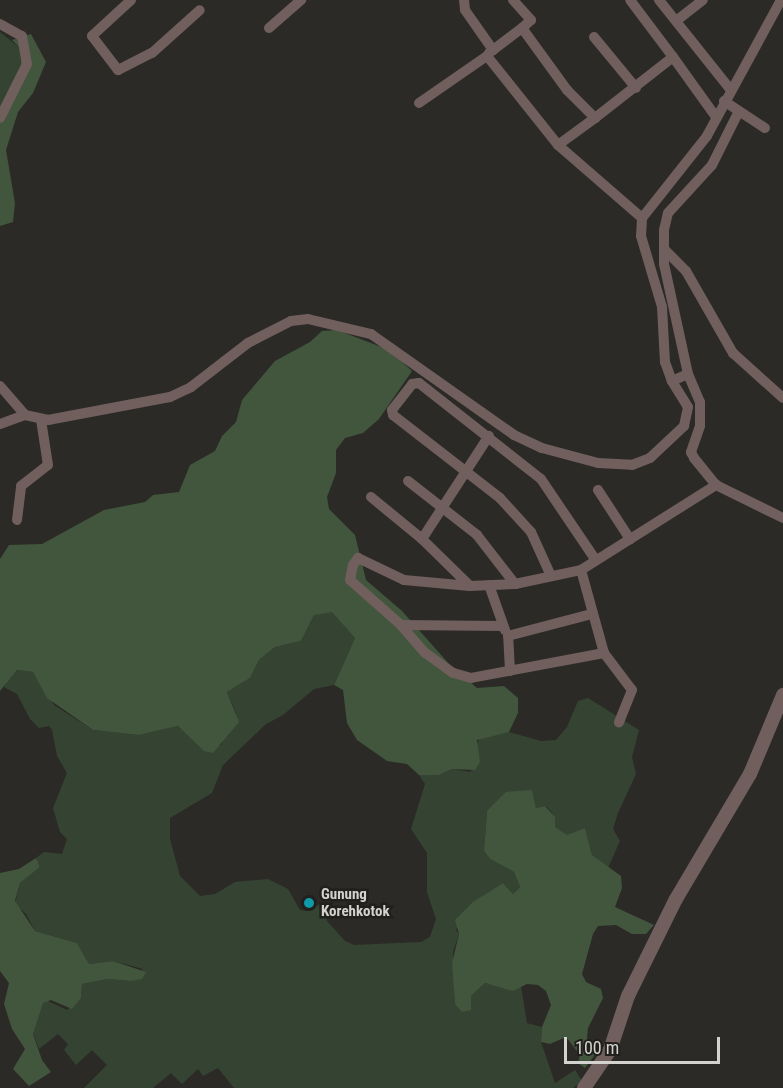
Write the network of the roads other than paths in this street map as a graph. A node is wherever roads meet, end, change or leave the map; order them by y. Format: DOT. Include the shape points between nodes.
graph roads {
  1 [pos="131,0"];
  2 [pos="301,0"];
  3 [pos="464,0"];
  4 [pos="513,0"];
  5 [pos="630,0"];
  6 [pos="659,0"];
  7 [pos="703,0"];
  8 [pos="781,0"];
  9 [pos="200,10"];
  10 [pos="676,21"];
  11 [pos="0,24"];
  12 [pos="269,28"];
  13 [pos="522,28"];
  14 [pos="594,37"];
  15 [pos="490,53"];
  16 [pos="673,57"];
  17 [pos="636,88"];
  18 [pos="730,89"];
  19 [pos="723,101"];
  20 [pos="419,103"];
  21 [pos="739,111"];
  22 [pos="716,117"];
  23 [pos="0,118"];
  24 [pos="595,118"];
  25 [pos="765,128"];
  26 [pos="558,145"];
  27 [pos="695,152"];
  28 [pos="712,165"];
  29 [pos="642,218"];
  30 [pos="664,249"];
  31 [pos="688,374"];
  32 [pos="672,381"];
  33 [pos="0,386"];
  34 [pos="783,398"];
  35 [pos="25,415"];
  36 [pos="41,420"];
  37 [pos="0,424"];
  38 [pos="489,436"];
  39 [pos="466,473"];
  40 [pos="408,481"];
  41 [pos="716,485"];
  42 [pos="598,490"];
  43 [pos="371,497"];
  44 [pos="444,507"];
  45 [pos="783,518"];
  46 [pos="17,520"];
  47 [pos="422,539"];
  48 [pos="630,539"];
  49 [pos="595,559"];
  50 [pos="581,570"];
  51 [pos="551,576"];
  52 [pos="515,584"];
  53 [pos="489,585"];
  54 [pos="470,586"];
  55 [pos="592,614"];
  56 [pos="401,625"];
  57 [pos="505,631"];
  58 [pos="604,653"];
  59 [pos="510,671"];
  60 [pos="783,695"];
  61 [pos="779,717"];
  62 [pos="620,722"];
  63 [pos="584,1088"];
  1 -- 9 [label="street" via="92,36 118,70 152,53"];
  2 -- 12 [label="street"];
  3 -- 15 [label="street" via="465,10"];
  4 -- 13 [label="street" via="531,20"];
  5 -- 16 [label="street"];
  6 -- 10 [label="street"];
  7 -- 10 [label="street"];
  8 -- 18 [label="street"];
  10 -- 18 [label="street"];
  11 -- 23 [label="street" via="22,36 27,64"];
  13 -- 15 [label="street"];
  13 -- 24 [label="street" via="573,97"];
  14 -- 17 [label="street"];
  15 -- 20 [label="street"];
  15 -- 26 [label="street"];
  16 -- 17 [label="street"];
  16 -- 22 [label="street"];
  17 -- 24 [label="street"];
  18 -- 19 [label="street"];
  19 -- 21 [label="street"];
  19 -- 22 [label="street"];
  21 -- 25 [label="street"];
  21 -- 28 [label="street"];
  22 -- 27 [label="street"];
  24 -- 26 [label="street"];
  26 -- 29 [label="street"];
  27 -- 28 [label="street"];
  27 -- 29 [label="street"];
  28 -- 30 [label="street" via="668,213"];
  29 -- 32 [label="street" via="641,236 662,307 665,362"];
  30 -- 31 [label="street"];
  30 -- 34 [label="street" via="690,278 733,353"];
  31 -- 32 [label="street"];
  31 -- 41 [label="street" via="701,415 691,452"];
  32 -- 36 [label="street" via="688,407 684,426 650,458 632,465 598,463 542,448 514,435 371,334 308,319 291,321 248,343 191,387 170,397"];
  33 -- 35 [label="street"];
  35 -- 36 [label="street"];
  35 -- 37 [label="street"];
  36 -- 46 [label="street" via="48,465 21,486"];
  38 -- 39 [label="street"];
  38 -- 39 [label="street" via="419,383 412,384 392,410 399,421"];
  38 -- 49 [label="street" via="541,479"];
  39 -- 44 [label="street"];
  39 -- 51 [label="street" via="500,498 531,531"];
  40 -- 44 [label="street"];
  41 -- 45 [label="street"];
  41 -- 48 [label="street"];
  42 -- 48 [label="street"];
  43 -- 47 [label="street"];
  44 -- 47 [label="street"];
  44 -- 52 [label="street" via="477,535"];
  47 -- 54 [label="street"];
  48 -- 49 [label="street"];
  49 -- 50 [label="street"];
  50 -- 51 [label="street"];
  50 -- 55 [label="street"];
  51 -- 52 [label="street"];
  52 -- 53 [label="street"];
  53 -- 54 [label="street"];
  53 -- 57 [label="street"];
  54 -- 56 [label="street" via="404,580 358,558 350,580"];
  55 -- 57 [label="street"];
  55 -- 58 [label="street"];
  56 -- 57 [label="street"];
  56 -- 59 [label="street" via="425,653 453,673 471,678"];
  57 -- 59 [label="street"];
  58 -- 59 [label="street"];
  58 -- 62 [label="street" via="632,690"];
  60 -- 61 [label="street"];
  61 -- 63 [label="street" via="645,959 610,1050"];
}
